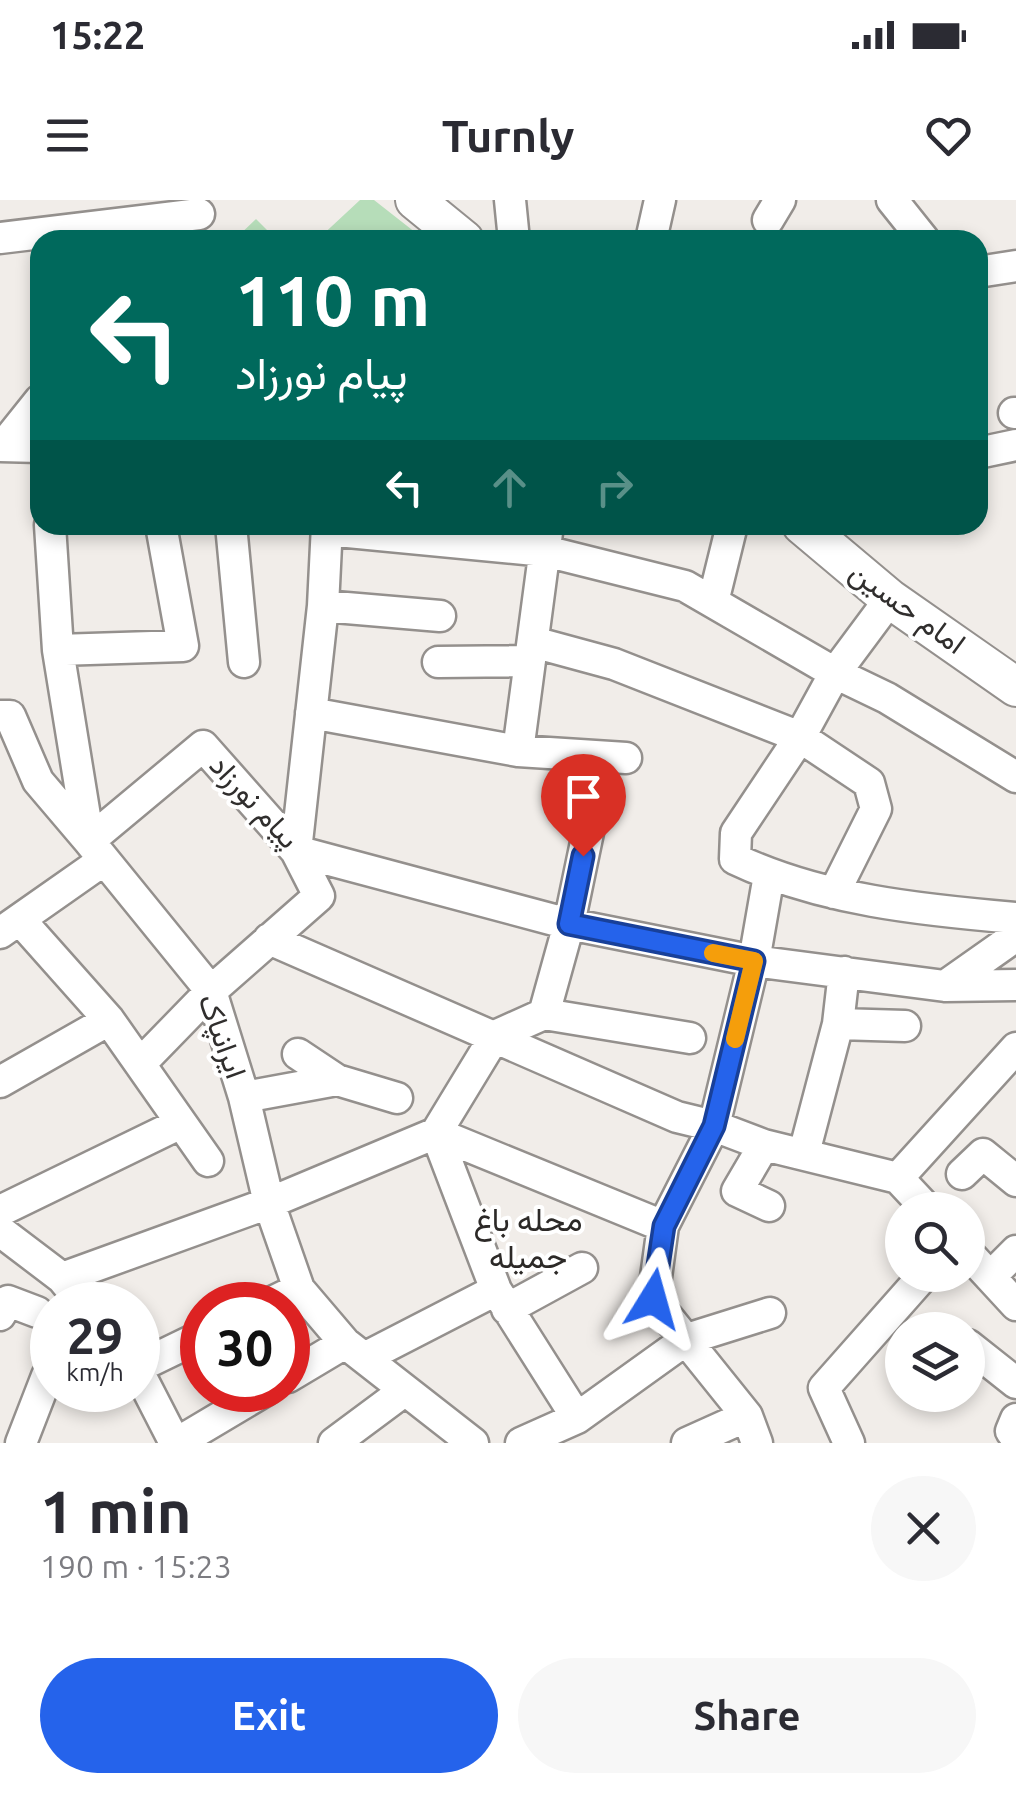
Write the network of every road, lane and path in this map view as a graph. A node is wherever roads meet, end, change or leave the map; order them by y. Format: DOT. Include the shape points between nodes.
graph roads {
  1 [pos="416,200"];
  2 [pos="510,200"];
  3 [pos="660,200"];
  4 [pos="892,200"];
  5 [pos="206,207"];
  6 [pos="53,230"];
  7 [pos="184,230"];
  8 [pos="452,230"];
  9 [pos="513,230"];
  10 [pos="653,230"];
  11 [pos="916,230"];
  12 [pos="30,233"];
  13 [pos="0,238"];
  14 [pos="1016,266"];
  15 [pos="988,270"];
  16 [pos="30,412"];
  17 [pos="1016,445"];
  18 [pos="2,446"];
  19 [pos="30,446"];
  20 [pos="988,451"];
  21 [pos="51,535"];
  22 [pos="163,535"];
  23 [pos="231,535"];
  24 [pos="327,535"];
  25 [pos="481,535"];
  26 [pos="730,535"];
  27 [pos="814,535"];
  28 [pos="547,538"];
  29 [pos="890,600"];
  30 [pos="713,602"];
  31 [pos="323,606"];
  32 [pos="440,616"];
  33 [pos="58,650"];
  34 [pos="531,652"];
  35 [pos="244,662"];
  36 [pos="438,662"];
  37 [pos="835,674"];
  38 [pos="1016,687"];
  39 [pos="311,713"];
  40 [pos="0,716"];
  41 [pos="800,737"];
  42 [pos="518,751"];
  43 [pos="626,758"];
  44 [pos="1016,777"];
  45 [pos="590,823"];
  46 [pos="96,851"];
  47 [pos="296,851"];
  48 [pos="770,875"];
  49 [pos="834,893"];
  50 [pos="1016,918"];
  51 [pos="569,924"];
  52 [pos="6,929"];
  53 [pos="1016,936"];
  54 [pos="269,938"];
  55 [pos="754,961"];
  56 [pos="844,972"];
  57 [pos="1016,985"];
  58 [pos="945,986"];
  59 [pos="211,991"];
  60 [pos="544,1014"];
  61 [pos="109,1020"];
  62 [pos="838,1024"];
  63 [pos="904,1026"];
  64 [pos="495,1036"];
  65 [pos="690,1038"];
  66 [pos="1016,1048"];
  67 [pos="298,1054"];
  68 [pos="140,1064"];
  69 [pos="337,1080"];
  70 [pos="0,1082"];
  71 [pos="244,1096"];
  72 [pos="397,1098"];
  73 [pos="181,1123"];
  74 [pos="714,1126"];
  75 [pos="436,1134"];
  76 [pos="764,1145"];
  77 [pos="804,1153"];
  78 [pos="208,1161"];
  79 [pos="962,1174"];
  80 [pos="898,1178"];
  81 [pos="1016,1181"];
  82 [pos="911,1192"];
  83 [pos="269,1203"];
  84 [pos="768,1206"];
  85 [pos="0,1211"];
  86 [pos="664,1226"];
  87 [pos="0,1231"];
  88 [pos="1016,1251"];
  89 [pos="582,1268"];
  90 [pos="985,1272"];
  91 [pos="990,1277"];
  92 [pos="62,1278"];
  93 [pos="65,1282"];
  94 [pos="297,1282"];
  95 [pos="909,1292"];
  96 [pos="502,1299"];
  97 [pos="310,1301"];
  98 [pos="1016,1305"];
  99 [pos="30,1309"];
  100 [pos="770,1313"];
  101 [pos="0,1316"];
  102 [pos="687,1339"];
  103 [pos="354,1350"];
  104 [pos="985,1359"];
  105 [pos="310,1368"];
  106 [pos="1016,1383"];
  107 [pos="404,1391"];
  108 [pos="33,1412"];
  109 [pos="160,1412"];
  110 [pos="229,1412"];
  111 [pos="577,1418"];
  112 [pos="1016,1420"];
  113 [pos="752,1430"];
  114 [pos="1016,1438"];
  115 [pos="21,1443"];
  116 [pos="176,1443"];
  117 [pos="334,1443"];
  118 [pos="474,1443"];
  119 [pos="521,1443"];
  120 [pos="687,1443"];
  121 [pos="849,1443"];
  1 -- 8 [label="main road"];
  2 -- 9 [label="street"];
  3 -- 10 [label="street"];
  4 -- 11 [label="street"];
  5 -- 6 [label="street"];
  5 -- 7 [label="street"];
  12 -- 13 [label="street"];
  14 -- 15 [label="street"];
  16 -- 18 [label="street"];
  17 -- 20 [label="street"];
  18 -- 19 [label="street"];
  21 -- 33 [label="street"];
  22 -- 33 [label="street" via="184,646"];
  23 -- 35 [label="street"];
  24 -- 31 [label="street"];
  25 -- 28 [label="street"];
  26 -- 30 [label="street"];
  27 -- 29 [label="main road, امام حسین"];
  28 -- 30 [label="street"];
  28 -- 34 [label="street"];
  29 -- 37 [label="street"];
  29 -- 38 [label="main road, امام حسین"];
  30 -- 37 [label="street"];
  31 -- 32 [label="street"];
  31 -- 39 [label="street"];
  33 -- 46 [label="street"];
  34 -- 36 [label="street"];
  34 -- 41 [label="street" via="614,664"];
  34 -- 42 [label="street"];
  37 -- 41 [label="street"];
  37 -- 44 [label="street" via="888,698"];
  39 -- 42 [label="street"];
  39 -- 47 [label="street"];
  40 -- 46 [label="street, ایرانپاک" via="10,716 38,781"];
  41 -- 48 [label="street" via="736,833 736,859"];
  41 -- 49 [label="street" via="869,783 876,809"];
  42 -- 43 [label="street"];
  45 -- 51 [label="street"];
  46 -- 47 [label="street, پیام نورزاد" via="203,746"];
  46 -- 52 [label="street"];
  46 -- 59 [label="street, ایرانپاک"];
  47 -- 51 [label="street, پیام نورزاد"];
  47 -- 54 [label="street" via="319,896"];
  48 -- 49 [label="street"];
  48 -- 55 [label="street"];
  49 -- 50 [label="street"];
  51 -- 55 [label="street, پیام نورزاد"];
  51 -- 60 [label="street"];
  52 -- 61 [label="street"];
  53 -- 58 [label="street"];
  54 -- 59 [label="street"];
  54 -- 64 [label="street"];
  55 -- 56 [label="street, پیام نورزاد"];
  55 -- 74 [label="street"];
  56 -- 58 [label="street, پیام نورزاد"];
  56 -- 62 [label="street"];
  57 -- 58 [label="street, پیام نورزاد"];
  59 -- 68 [label="street"];
  59 -- 71 [label="street, ایرانپاک"];
  60 -- 64 [label="street"];
  60 -- 65 [label="street"];
  61 -- 68 [label="street"];
  61 -- 70 [label="street"];
  62 -- 63 [label="street"];
  62 -- 77 [label="street"];
  64 -- 74 [label="street" via="677,1117"];
  64 -- 75 [label="street"];
  66 -- 80 [label="street"];
  67 -- 69 [label="street"];
  68 -- 73 [label="street"];
  69 -- 71 [label="street"];
  69 -- 72 [label="street"];
  71 -- 83 [label="street, ایرانپاک"];
  73 -- 78 [label="street"];
  73 -- 85 [label="street"];
  74 -- 76 [label="street"];
  74 -- 86 [label="street"];
  75 -- 83 [label="street"];
  75 -- 86 [label="street"];
  75 -- 96 [label="street"];
  76 -- 77 [label="street"];
  76 -- 84 [label="street" via="737,1191"];
  77 -- 80 [label="street"];
  79 -- 81 [label="street" via="983,1154"];
  80 -- 82 [label="street"];
  83 -- 92 [label="street"];
  83 -- 94 [label="street, ایرانپاک"];
  86 -- 102 [label="street" via="653,1299"];
  87 -- 92 [label="street"];
  88 -- 91 [label="street"];
  89 -- 96 [label="street"];
  90 -- 91 [label="street"];
  91 -- 98 [label="street"];
  92 -- 93 [label="street"];
  95 -- 121 [label="street" via="824,1388"];
  96 -- 103 [label="street"];
  96 -- 111 [label="street"];
  97 -- 103 [label="street, ایرانپاک"];
  99 -- 101 [label="street" via="8,1301"];
  100 -- 102 [label="street"];
  102 -- 111 [label="street"];
  102 -- 113 [label="street"];
  103 -- 105 [label="street"];
  103 -- 107 [label="street, ایرانپاک"];
  104 -- 106 [label="street"];
  107 -- 117 [label="street"];
  107 -- 118 [label="street, ایرانپاک"];
  108 -- 115 [label="street"];
  109 -- 116 [label="street"];
  110 -- 116 [label="street"];
  111 -- 119 [label="street"];
  112 -- 114 [label="street"];
  113 -- 120 [label="street"];
}
